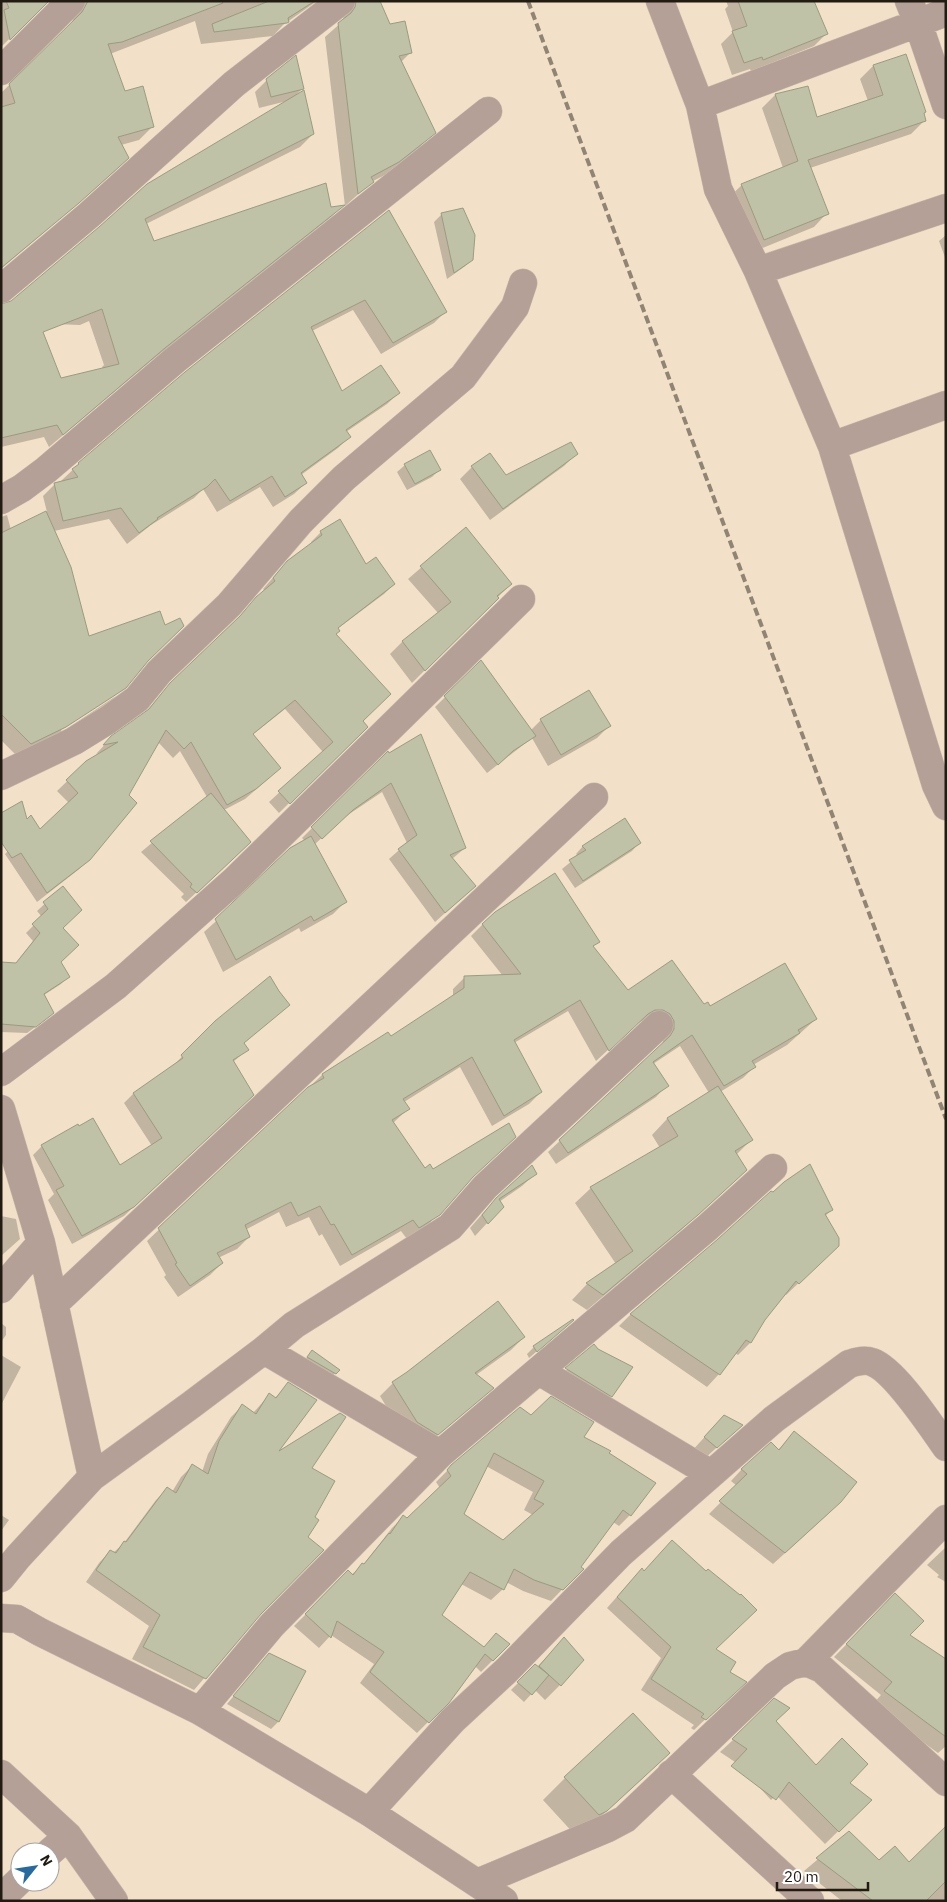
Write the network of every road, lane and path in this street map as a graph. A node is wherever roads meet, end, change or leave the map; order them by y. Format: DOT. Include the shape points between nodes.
graph roads {
  1 [pos="71,1"];
  2 [pos="340,1"];
  3 [pos="660,1"];
  4 [pos="913,12"];
  5 [pos="946,12"];
  6 [pos="1,71"];
  7 [pos="700,105"];
  8 [pos="946,105"];
  9 [pos="488,111"];
  10 [pos="946,208"];
  11 [pos="758,271"];
  12 [pos="523,283"];
  13 [pos="1,289"];
  14 [pos="946,405"];
  15 [pos="832,446"];
  16 [pos="1,500"];
  17 [pos="521,599"];
  18 [pos="1,776"];
  19 [pos="594,797"];
  20 [pos="946,806"];
  21 [pos="659,1025"];
  22 [pos="1,1072"];
  23 [pos="1,1109"];
  24 [pos="774,1168"];
  25 [pos="41,1243"];
  26 [pos="1,1289"];
  27 [pos="54,1304"];
  28 [pos="264,1350"];
  29 [pos="539,1371"];
  30 [pos="946,1447"];
  31 [pos="440,1454"];
  32 [pos="711,1474"];
  33 [pos="92,1477"];
  34 [pos="946,1519"];
  35 [pos="1,1578"];
  36 [pos="1,1618"];
  37 [pos="806,1662"];
  38 [pos="200,1712"];
  39 [pos="1,1774"];
  40 [pos="671,1774"];
  41 [pos="946,1782"];
  42 [pos="369,1812"];
  43 [pos="57,1842"];
  44 [pos="60,1845"];
  45 [pos="476,1883"];
  46 [pos="114,1901"];
  47 [pos="504,1901"];
  48 [pos="810,1901"];
  1 -- 6 [label="street"];
  2 -- 13 [label="street" via="228,89 89,215"];
  3 -- 7 [label="street"];
  4 -- 5 [label="street"];
  4 -- 7 [label="street"];
  4 -- 8 [label="street"];
  7 -- 11 [label="street" via="718,189"];
  9 -- 16 [label="street" via="175,360 46,470"];
  10 -- 11 [label="street"];
  11 -- 15 [label="street"];
  12 -- 18 [label="street" via="515,306 463,377 344,478 301,521 229,605 159,672 137,698 74,741"];
  14 -- 15 [label="street"];
  15 -- 20 [label="street" via="936,785"];
  17 -- 22 [label="street" via="236,880 116,986"];
  19 -- 27 [label="street"];
  21 -- 28 [label="street" via="485,1187 450,1227 294,1325"];
  23 -- 25 [label="street"];
  24 -- 29 [label="street"];
  25 -- 26 [label="street"];
  25 -- 27 [label="street"];
  27 -- 33 [label="street"];
  28 -- 31 [label="street"];
  28 -- 33 [label="street"];
  29 -- 31 [label="street"];
  29 -- 32 [label="street"];
  30 -- 32 [label="street" via="894,1378 871,1362 859,1361 848,1364 774,1419"];
  31 -- 38 [label="street" via="272,1625"];
  32 -- 42 [label="street" via="620,1553 507,1670 447,1726"];
  33 -- 35 [label="street"];
  34 -- 37 [label="street"];
  36 -- 38 [label="street" via="17,1619"];
  37 -- 40 [label="street" via="790,1666 775,1676"];
  37 -- 41 [label="street" via="822,1670"];
  38 -- 42 [label="street"];
  39 -- 43 [label="street"];
  40 -- 45 [label="street" via="625,1819"];
  40 -- 48 [label="street"];
  42 -- 45 [label="street"];
  44 -- 46 [label="street"];
  45 -- 47 [label="street"];
}
